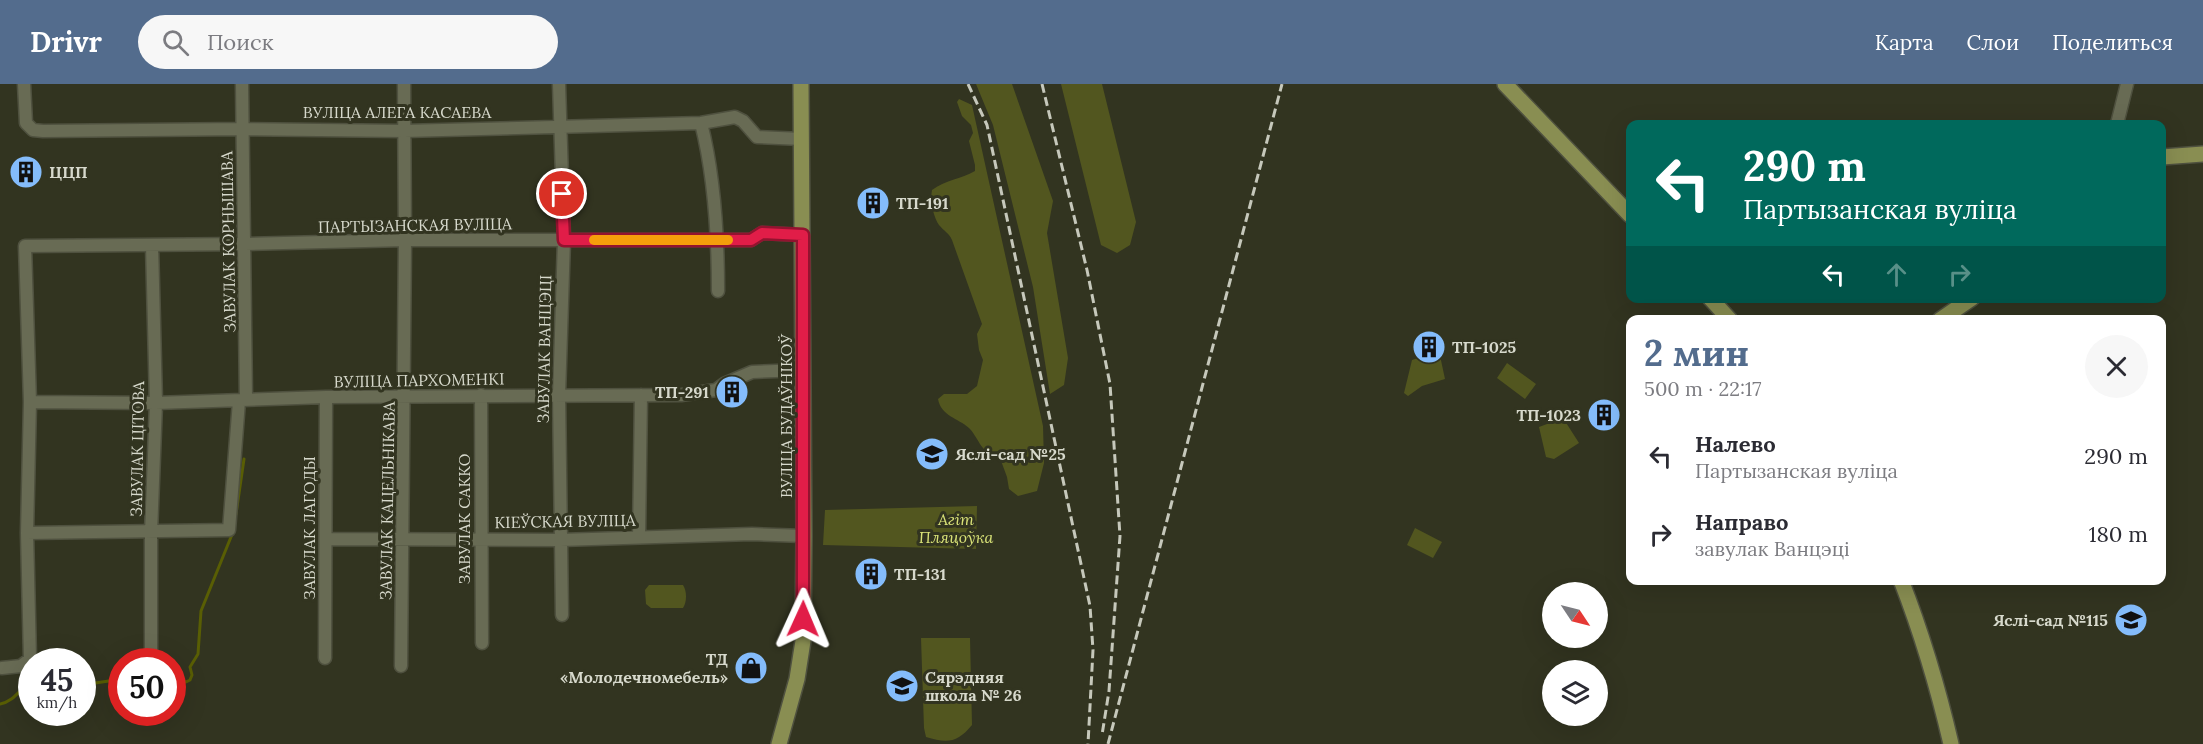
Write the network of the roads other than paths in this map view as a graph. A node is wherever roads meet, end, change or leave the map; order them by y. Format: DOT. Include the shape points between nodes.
graph roads {
  1 [pos="24,84"];
  2 [pos="242,84"];
  3 [pos="404,84"];
  4 [pos="559,84"];
  5 [pos="801,84"];
  6 [pos="1505,84"];
  7 [pos="2127,84"];
  8 [pos="2118,120"];
  9 [pos="701,123"];
  10 [pos="560,126"];
  11 [pos="243,129"];
  12 [pos="404,131"];
  13 [pos="802,139"];
  14 [pos="2203,154"];
  15 [pos="2166,157"];
  16 [pos="1626,211"];
  17 [pos="803,235"];
  18 [pos="405,240"];
  19 [pos="564,240"];
  20 [pos="718,240"];
  21 [pos="245,244"];
  22 [pos="152,245"];
  23 [pos="718,291"];
  24 [pos="1715,303"];
  25 [pos="1965,303"];
  26 [pos="1725,315"];
  27 [pos="1947,315"];
  28 [pos="803,370"];
  29 [pos="481,395"];
  30 [pos="559,395"];
  31 [pos="640,395"];
  32 [pos="404,397"];
  33 [pos="326,398"];
  34 [pos="242,401"];
  35 [pos="30,402"];
  36 [pos="156,403"];
  37 [pos="27,533"];
  38 [pos="151,533"];
  39 [pos="804,536"];
  40 [pos="639,537"];
  41 [pos="403,538"];
  42 [pos="481,538"];
  43 [pos="326,539"];
  44 [pos="560,540"];
  45 [pos="1903,585"];
  46 [pos="562,615"];
  47 [pos="482,644"];
  48 [pos="151,648"];
  49 [pos="325,658"];
  50 [pos="401,666"];
  51 [pos="2,668"];
  52 [pos="779,744"];
  53 [pos="1951,744"];
  1 -- 11 [label="street, ВУЛІЦА АЛЕГА КАСАЕВА" via="26,123 33,130"];
  2 -- 11 [label="street, ЗАВУЛАК КОРНЫШАВА"];
  3 -- 12 [label="street, ЗАВУЛАК КАЦЕЛЬНІКАВА"];
  4 -- 10 [label="street, ЗАВУЛАК ВАНЦЭЦІ"];
  5 -- 13 [label="main road, ВУЛІЦА БУДАЎНІКОЎ"];
  6 -- 16 [label="main road"];
  7 -- 8 [label="street"];
  9 -- 10 [label="street, ВУЛІЦА АЛЕГА КАСАЕВА"];
  9 -- 13 [label="street, ВУЛІЦА АЛЕГА КАСАЕВА" via="735,117 757,137"];
  9 -- 20 [label="street"];
  10 -- 12 [label="street, ВУЛІЦА АЛЕГА КАСАЕВА"];
  10 -- 19 [label="street, ЗАВУЛАК ВАНЦЭЦІ"];
  11 -- 12 [label="street, ВУЛІЦА АЛЕГА КАСАЕВА"];
  11 -- 21 [label="street, ЗАВУЛАК КОРНЫШАВА"];
  12 -- 18 [label="street, ЗАВУЛАК КАЦЕЛЬНІКАВА"];
  13 -- 17 [label="main road, ВУЛІЦА БУДАЎНІКОЎ"];
  14 -- 15 [label="main road"];
  17 -- 20 [label="street, ПАРТЫЗАНСКАЯ ВУЛІЦА" via="762,233 751,240"];
  17 -- 28 [label="main road, ВУЛІЦА БУДАЎНІКОЎ"];
  18 -- 19 [label="street, ПАРТЫЗАНСКАЯ ВУЛІЦА"];
  18 -- 21 [label="street, ПАРТЫЗАНСКАЯ ВУЛІЦА"];
  18 -- 32 [label="street, ЗАВУЛАК КАЦЕЛЬНІКАВА"];
  19 -- 20 [label="street, ПАРТЫЗАНСКАЯ ВУЛІЦА"];
  19 -- 30 [label="street, ЗАВУЛАК ВАНЦЭЦІ"];
  20 -- 23 [label="street"];
  21 -- 22 [label="street, ПАРТЫЗАНСКАЯ ВУЛІЦА"];
  21 -- 34 [label="street, ЗАВУЛАК КОРНЫШАВА"];
  22 -- 35 [label="street, ПАРТЫЗАНСКАЯ ВУЛІЦА" via="25,246"];
  22 -- 36 [label="street, ЗАВУЛАК ЦІТОВА"];
  24 -- 26 [label="main road"];
  25 -- 27 [label="main road"];
  28 -- 31 [label="street, ВУЛІЦА ПАРХОМЕНКІ" via="752,372 716,390 697,394"];
  28 -- 39 [label="main road, ВУЛІЦА БУДАЎНІКОЎ"];
  29 -- 30 [label="street, ВУЛІЦА ПАРХОМЕНКІ"];
  29 -- 32 [label="street, ВУЛІЦА ПАРХОМЕНКІ"];
  29 -- 42 [label="street, ЗАВУЛАК САККО"];
  30 -- 31 [label="street, ВУЛІЦА ПАРХОМЕНКІ"];
  30 -- 44 [label="street, ЗАВУЛАК ВАНЦЭЦІ"];
  31 -- 40 [label="street"];
  32 -- 33 [label="street, ВУЛІЦА ПАРХОМЕНКІ"];
  32 -- 41 [label="street, ЗАВУЛАК КАЦЕЛЬНІКАВА"];
  33 -- 34 [label="street, ВУЛІЦА ПАРХОМЕНКІ"];
  33 -- 43 [label="street, ЗАВУЛАК ЛАГОДЫ"];
  34 -- 36 [label="street, ВУЛІЦА ПАРХОМЕНКІ"];
  34 -- 38 [label="street, ЗАВУЛАК КОРНЫШАВА" via="229,530"];
  35 -- 36 [label="street, ВУЛІЦА ПАРХОМЕНКІ"];
  35 -- 37 [label="street"];
  36 -- 38 [label="street, ЗАВУЛАК ЦІТОВА"];
  37 -- 38 [label="street"];
  37 -- 51 [label="street" via="30,659 21,666"];
  38 -- 48 [label="street, ЗАВУЛАК ЦІТОВА"];
  39 -- 40 [label="street, КІЕЎСКАЯ ВУЛІЦА"];
  39 -- 52 [label="main road, ВУЛІЦА БУДАЎНІКОЎ" via="803,641 798,680"];
  40 -- 44 [label="street, КІЕЎСКАЯ ВУЛІЦА"];
  41 -- 42 [label="street, КІЕЎСКАЯ ВУЛІЦА"];
  41 -- 43 [label="street, КІЕЎСКАЯ ВУЛІЦА"];
  41 -- 50 [label="street, ЗАВУЛАК КАЦЕЛЬНІКАВА"];
  42 -- 44 [label="street, КІЕЎСКАЯ ВУЛІЦА"];
  42 -- 47 [label="street, ЗАВУЛАК САККО"];
  43 -- 49 [label="street, ЗАВУЛАК ЛАГОДЫ"];
  44 -- 46 [label="street, ЗАВУЛАК ВАНЦЭЦІ"];
  45 -- 53 [label="main road"];
}
